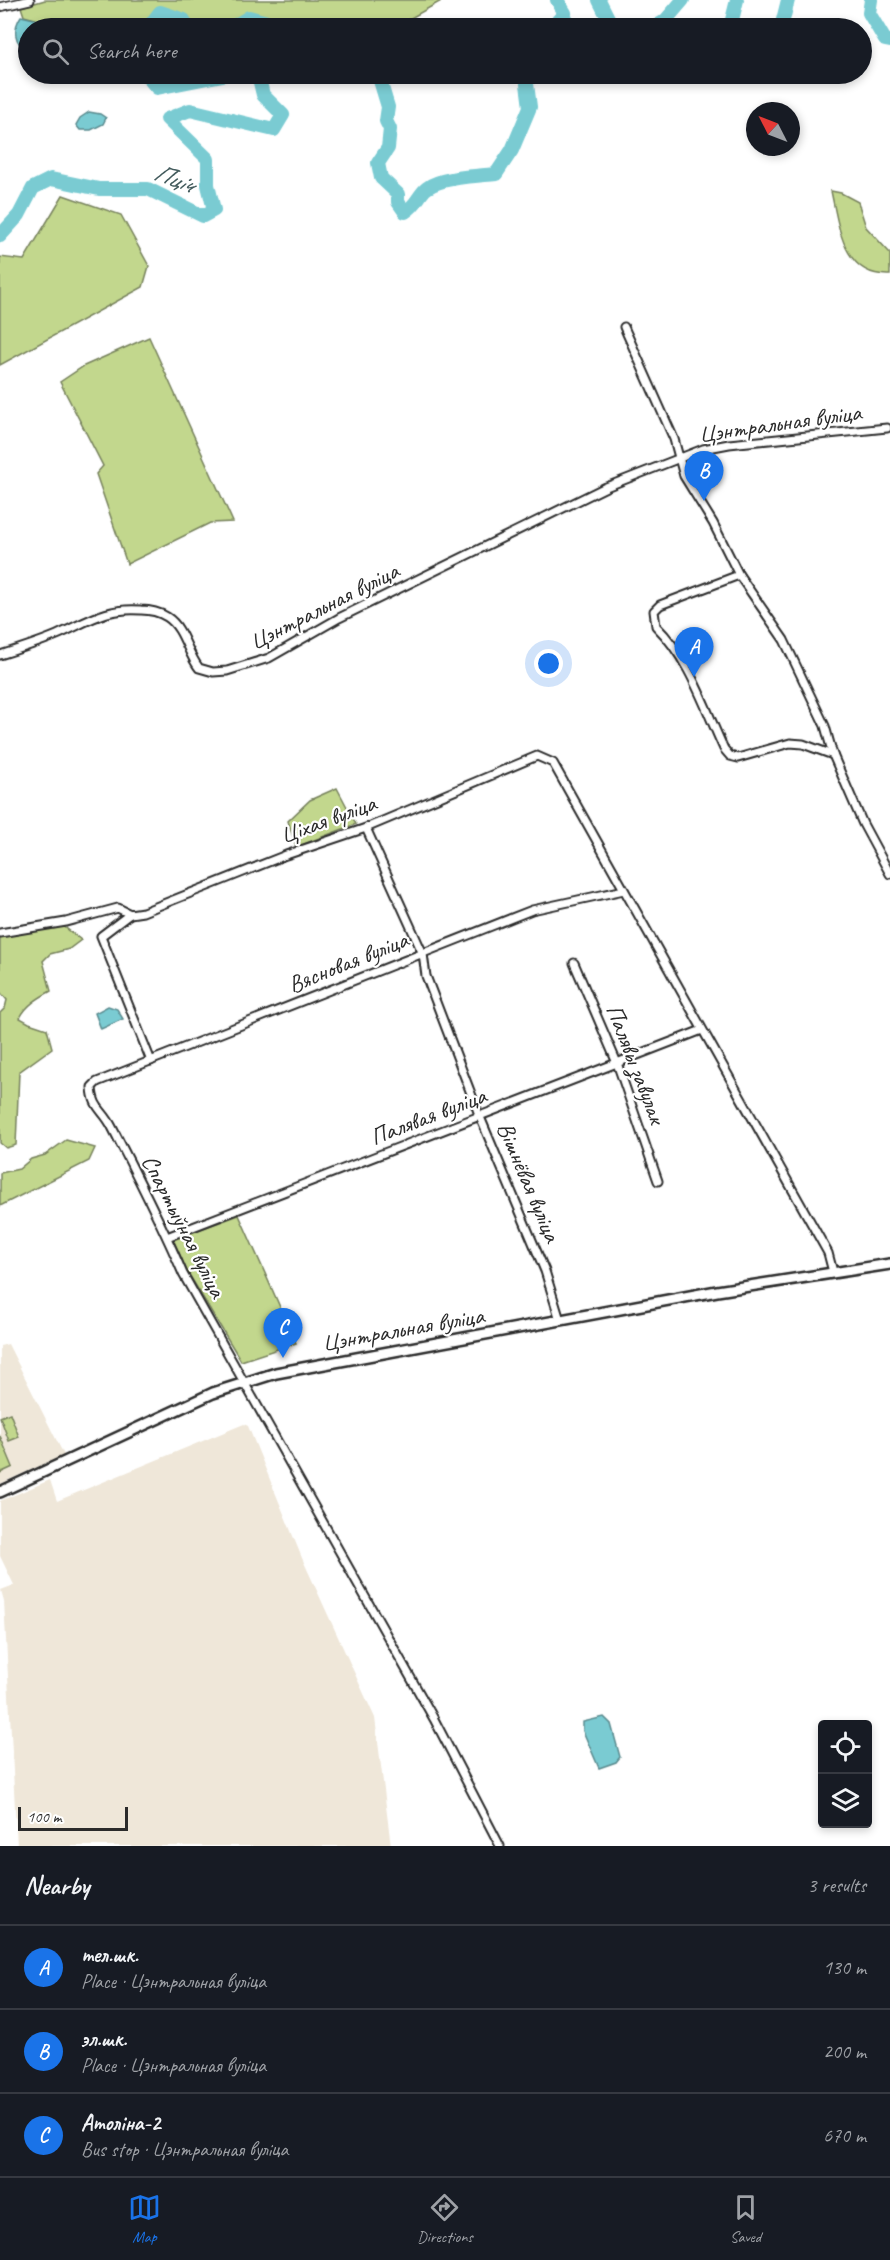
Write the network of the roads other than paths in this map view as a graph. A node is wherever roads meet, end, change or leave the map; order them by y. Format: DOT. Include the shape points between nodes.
graph roads {
  1 [pos="30,0"];
  2 [pos="0,7"];
  3 [pos="624,327"];
  4 [pos="887,428"];
  5 [pos="679,460"];
  6 [pos="739,575"];
  7 [pos="0,655"];
  8 [pos="832,755"];
  9 [pos="366,828"];
  10 [pos="890,874"];
  11 [pos="624,890"];
  12 [pos="130,914"];
  13 [pos="0,933"];
  14 [pos="423,954"];
  15 [pos="574,963"];
  16 [pos="702,1030"];
  17 [pos="151,1061"];
  18 [pos="617,1063"];
  19 [pos="92,1087"];
  20 [pos="480,1117"];
  21 [pos="658,1181"];
  22 [pos="167,1237"];
  23 [pos="890,1264"];
  24 [pos="833,1272"];
  25 [pos="560,1320"];
  26 [pos="244,1382"];
  27 [pos="0,1492"];
  28 [pos="500,1846"];
  1 -- 2 [label="street"];
  3 -- 5 [label="street, Цэнтральная вуліца" via="674,438"];
  4 -- 5 [label="street, Цэнтральная вуліца" via="715,446"];
  5 -- 6 [label="street, Цэнтральная вуліца"];
  5 -- 7 [label="street, Цэнтральная вуліца" via="635,474 584,498 250,666 220,672 199,668 168,618 158,612 135,609 93,617"];
  6 -- 8 [label="street, Цэнтральная вуліца" via="784,640 825,726"];
  6 -- 8 [label="street" via="660,605 654,611 656,626 669,639 730,756 738,758 790,743"];
  8 -- 10 [label="street, Цэнтральная вуліца"];
  9 -- 11 [label="street, Ціхая вуліца" via="537,756 553,763"];
  9 -- 12 [label="street, Ціхая вуліца"];
  9 -- 14 [label="street, Вішнёвая вуліца"];
  11 -- 14 [label="street, Вясновая вуліца" via="532,910"];
  11 -- 16 [label="street"];
  12 -- 13 [label="street" via="118,908"];
  12 -- 17 [label="street" via="101,936"];
  14 -- 17 [label="street, Вясновая вуліца"];
  14 -- 20 [label="street, Вішнёвая вуліца" via="426,976"];
  15 -- 18 [label="street, Палявы завулак"];
  16 -- 18 [label="street, Палявая вуліца"];
  16 -- 24 [label="street" via="828,1253"];
  17 -- 19 [label="street, Вясновая вуліца"];
  18 -- 20 [label="street, Палявая вуліца"];
  18 -- 21 [label="street, Палявы завулак"];
  19 -- 22 [label="street, Спартыўная вуліца" via="93,1100 109,1121"];
  20 -- 22 [label="street, Палявая вуліца"];
  20 -- 25 [label="street, Вішнёвая вуліца" via="544,1271"];
  22 -- 26 [label="street, Спартыўная вуліца" via="183,1274"];
  23 -- 24 [label="street, Цэнтральная вуліца"];
  24 -- 25 [label="street, Цэнтральная вуліца"];
  25 -- 26 [label="street, Цэнтральная вуліца"];
  26 -- 27 [label="street, Цэнтральная вуліца"];
  26 -- 28 [label="street, Спартыўная вуліца" via="434,1719"];
}
